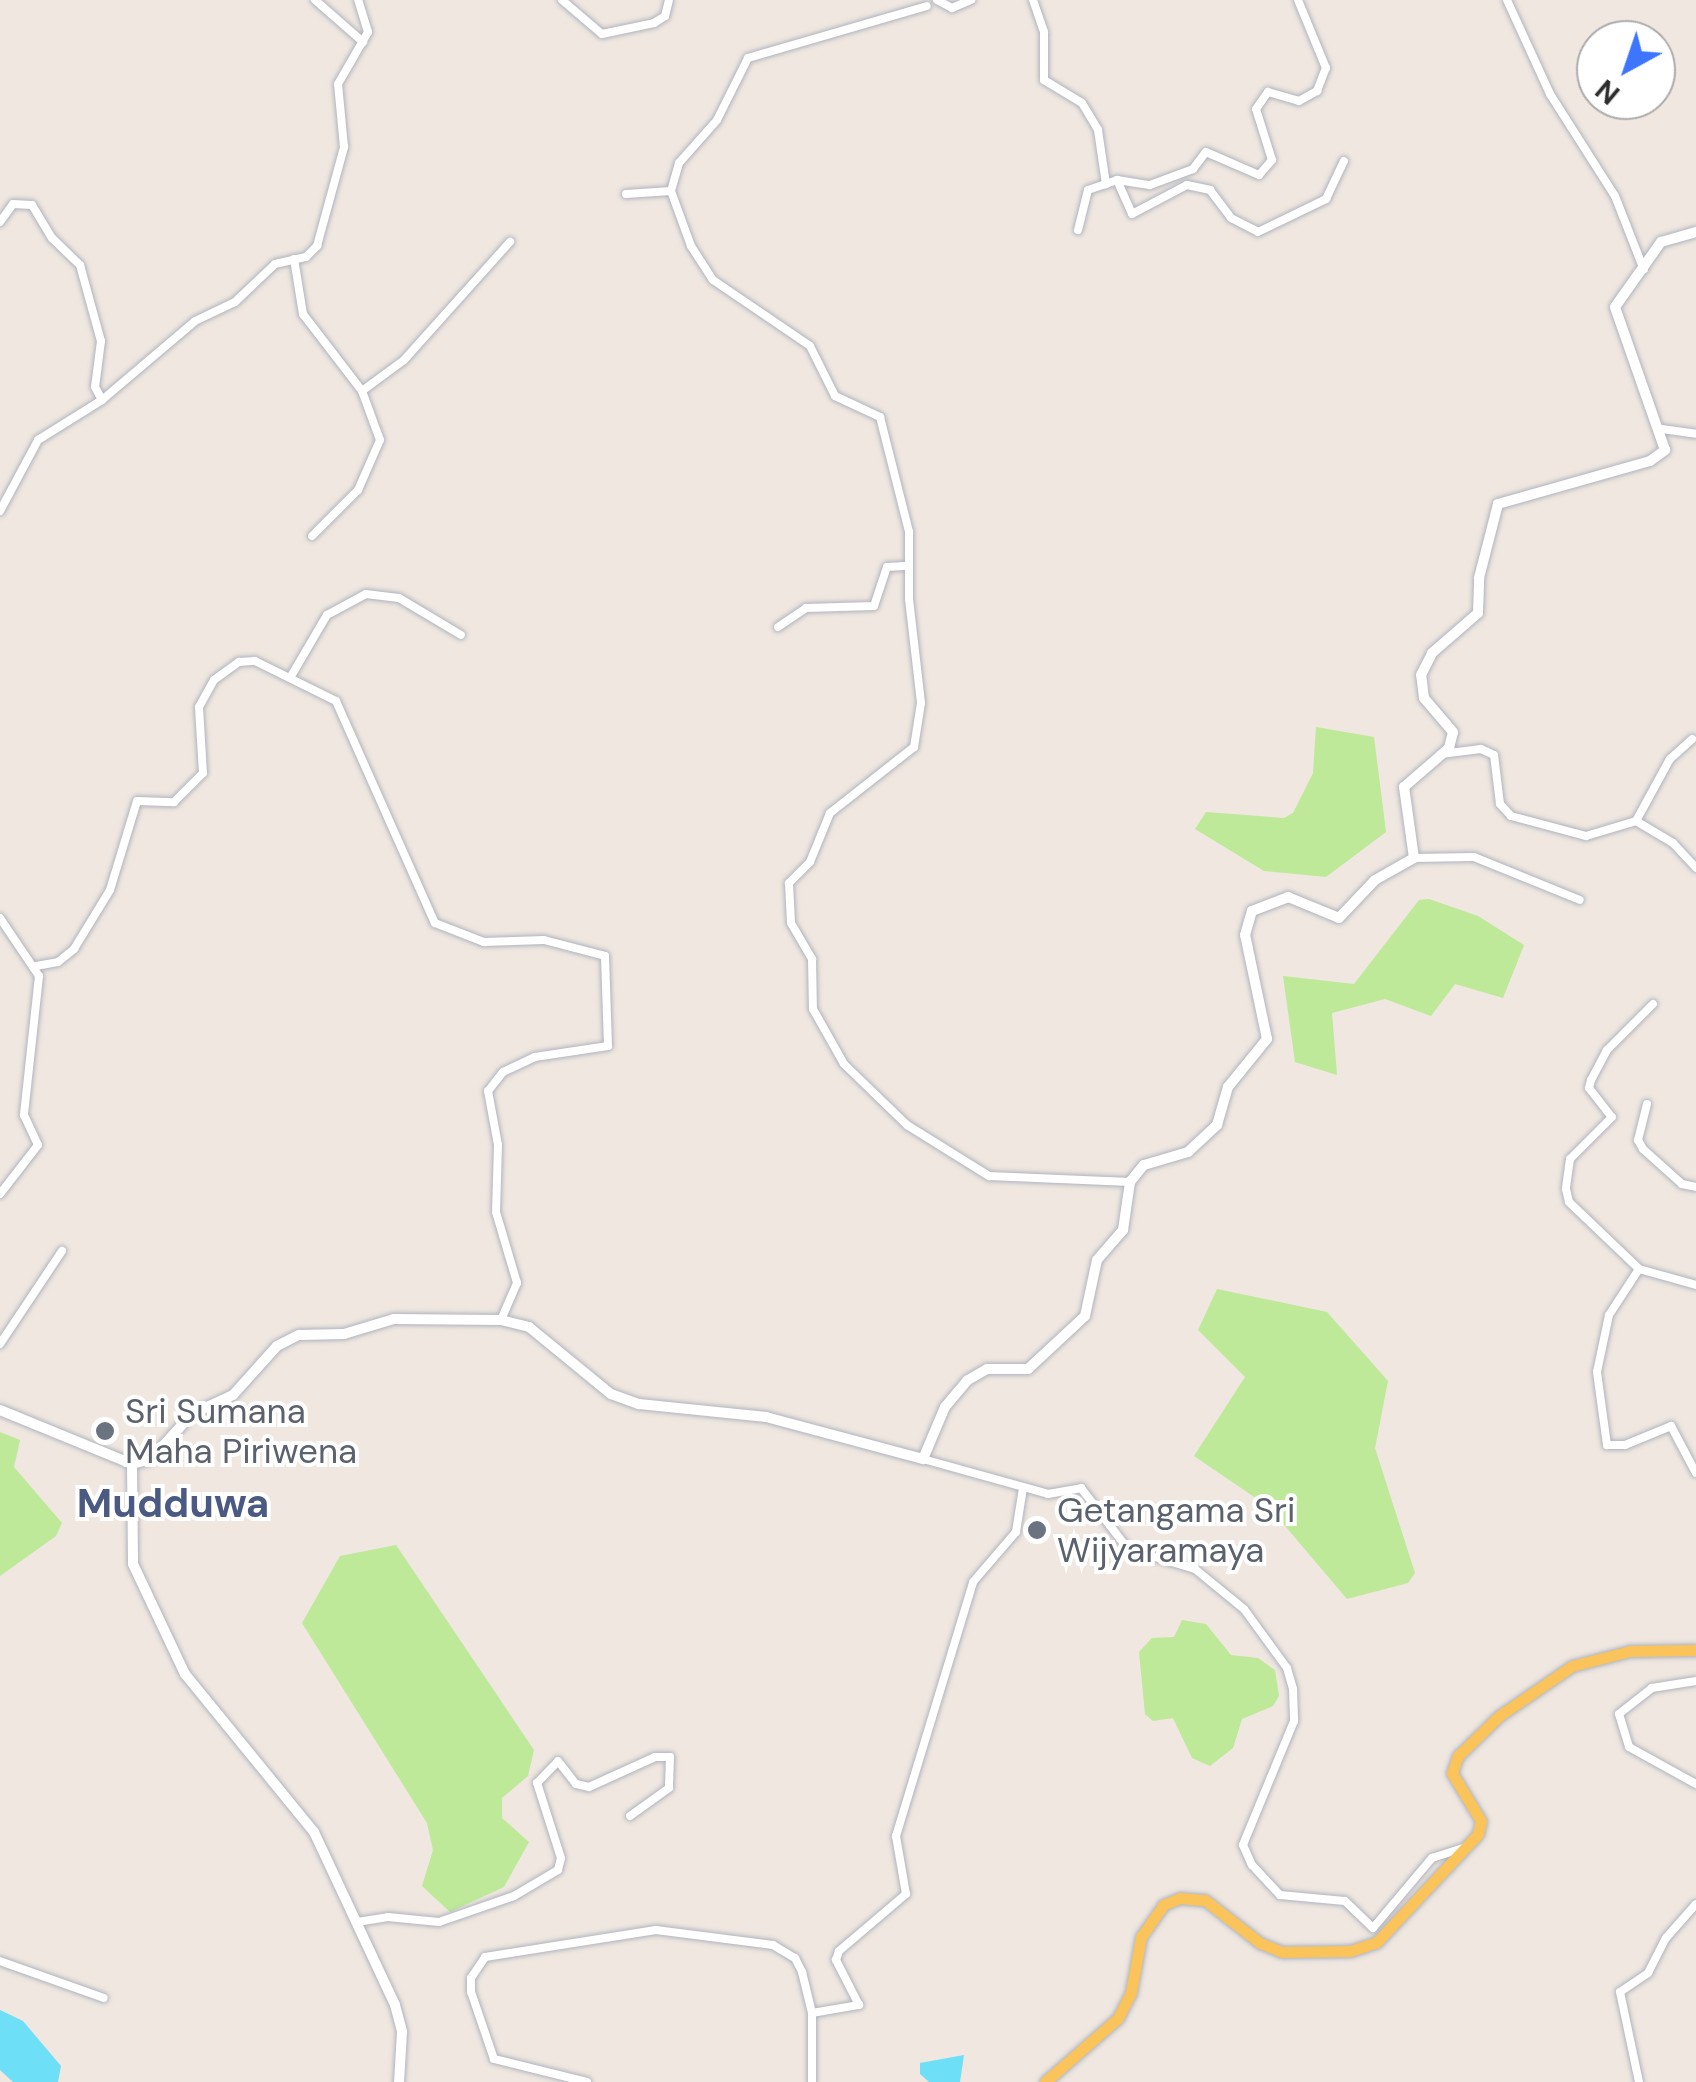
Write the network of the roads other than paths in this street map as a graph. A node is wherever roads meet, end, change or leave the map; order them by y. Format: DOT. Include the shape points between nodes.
graph roads {
  1 [pos="315,0"];
  2 [pos="358,0"];
  3 [pos="562,0"];
  4 [pos="669,0"];
  5 [pos="937,0"];
  6 [pos="970,0"];
  7 [pos="1033,0"];
  8 [pos="1298,0"];
  9 [pos="1507,0"];
  10 [pos="927,6"];
  11 [pos="363,42"];
  12 [pos="1344,161"];
  13 [pos="1117,180"];
  14 [pos="1106,184"];
  15 [pos="671,191"];
  16 [pos="626,194"];
  17 [pos="0,222"];
  18 [pos="1078,230"];
  19 [pos="1696,232"];
  20 [pos="510,242"];
  21 [pos="294,260"];
  22 [pos="1644,270"];
  23 [pos="362,391"];
  24 [pos="102,400"];
  25 [pos="1662,429"];
  26 [pos="1696,434"];
  27 [pos="0,511"];
  28 [pos="312,536"];
  29 [pos="909,566"];
  30 [pos="778,627"];
  31 [pos="461,635"];
  32 [pos="290,678"];
  33 [pos="1692,739"];
  34 [pos="1441,754"];
  35 [pos="1636,821"];
  36 [pos="1414,858"];
  37 [pos="1696,868"];
  38 [pos="1580,900"];
  39 [pos="0,918"];
  40 [pos="36,966"];
  41 [pos="1653,1004"];
  42 [pos="1647,1104"];
  43 [pos="1130,1182"];
  44 [pos="1696,1187"];
  45 [pos="0,1194"];
  46 [pos="62,1251"];
  47 [pos="1639,1269"];
  48 [pos="1696,1285"];
  49 [pos="501,1320"];
  50 [pos="0,1344"];
  51 [pos="0,1410"];
  52 [pos="924,1459"];
  53 [pos="132,1464"];
  54 [pos="1696,1473"];
  55 [pos="1023,1488"];
  56 [pos="1696,1650"];
  57 [pos="1696,1681"];
  58 [pos="1696,1784"];
  59 [pos="630,1816"];
  60 [pos="1465,1846"];
  61 [pos="1696,1904"];
  62 [pos="357,1922"];
  63 [pos="0,1961"];
  64 [pos="104,1998"];
  65 [pos="812,2014"];
  66 [pos="399,2082"];
  67 [pos="588,2082"];
  68 [pos="812,2082"];
  69 [pos="1045,2082"];
  70 [pos="1639,2082"];
  1 -- 11 [label="street"];
  2 -- 11 [label="street" via="368,20"];
  3 -- 4 [label="street" via="602,34 654,23 665,16"];
  5 -- 6 [label="street" via="952,8"];
  7 -- 14 [label="street" via="1044,32 1044,80 1082,103 1098,130"];
  8 -- 13 [label="street" via="1326,68 1317,90 1299,101 1268,92 1256,109 1272,160 1259,175 1206,152 1194,168 1150,185"];
  9 -- 22 [label="street" via="1550,94 1615,196"];
  10 -- 15 [label="street" via="748,58 717,120 679,163"];
  11 -- 21 [label="street" via="338,84 344,148 317,246"];
  12 -- 13 [label="street" via="1326,198 1258,232 1231,218 1210,190 1188,185 1132,214"];
  13 -- 14 [label="street"];
  14 -- 18 [label="street" via="1088,190"];
  15 -- 16 [label="street"];
  15 -- 29 [label="street" via="712,280 810,346 835,396 880,416 909,532"];
  17 -- 24 [label="street" via="13,204 32,204 52,238 80,264 99,325 94,387"];
  19 -- 22 [label="street" via="1669,236"];
  20 -- 23 [label="street" via="404,360"];
  21 -- 23 [label="street" via="303,314"];
  21 -- 24 [label="street" via="275,264 235,302 195,321"];
  22 -- 25 [label="street" via="1618,301 1615,320"];
  23 -- 28 [label="street" via="380,440 358,490"];
  24 -- 27 [label="street" via="38,440"];
  25 -- 26 [label="street"];
  25 -- 34 [label="street" via="1665,450 1650,461 1498,504 1479,578 1478,613 1432,653 1421,675 1424,698 1453,732"];
  29 -- 30 [label="street" via="887,566 874,606 806,608"];
  29 -- 43 [label="street" via="921,703 914,747 830,813 810,862 789,883 795,934 812,960 813,1008 844,1064 906,1124 989,1176"];
  31 -- 32 [label="street" via="399,598 366,594 327,615"];
  32 -- 40 [label="street" via="255,661 239,662 214,680 198,707 205,758 195,786 174,802 137,801 110,890 74,949 58,962"];
  32 -- 49 [label="street" via="336,701 346,714 435,924 484,942 544,940 605,956 608,1046 535,1057 503,1072 488,1092 498,1145 496,1212 517,1283"];
  33 -- 35 [label="street" via="1670,759"];
  34 -- 35 [label="street" via="1481,749 1494,756 1500,804 1521,820 1586,836"];
  34 -- 36 [label="street" via="1404,786"];
  35 -- 37 [label="street" via="1673,843"];
  36 -- 38 [label="street" via="1474,856"];
  36 -- 43 [label="street" via="1375,880 1339,918 1288,897 1252,911 1245,935 1266,1039 1228,1087 1206,1141 1144,1166"];
  39 -- 40 [label="street"];
  40 -- 45 [label="street" via="24,1115 38,1145"];
  41 -- 47 [label="street" via="1607,1050 1591,1080 1589,1088 1612,1117 1570,1160 1566,1189 1569,1202"];
  42 -- 44 [label="street" via="1638,1140 1643,1149 1682,1184"];
  43 -- 52 [label="street" via="1126,1220 1097,1260 1085,1316 1028,1369 987,1369 968,1380 945,1407"];
  46 -- 50 [label="street"];
  47 -- 48 [label="street"];
  47 -- 54 [label="street" via="1608,1315 1597,1372 1607,1445 1671,1426"];
  49 -- 52 [label="street" via="529,1327 611,1394 638,1404 766,1417"];
  49 -- 53 [label="street" via="394,1319 344,1334 299,1336 267,1354 233,1395 184,1421 151,1459"];
  51 -- 53 [label="street"];
  52 -- 55 [label="street"];
  53 -- 62 [label="street" via="134,1564 184,1674 314,1832"];
  55 -- 60 [label="street" via="1087,1491 1128,1549 1195,1569 1221,1586 1287,1668 1294,1721 1244,1845 1252,1866 1280,1895 1345,1902 1373,1928 1432,1858"];
  55 -- 65 [label="street" via="1016,1532 974,1582 896,1836 906,1894 839,1951 836,1960 859,2005"];
  56 -- 60 [label="main road" via="1630,1650 1580,1664 1498,1716 1453,1765 1453,1783 1481,1821"];
  57 -- 58 [label="street" via="1652,1688 1619,1714 1629,1748"];
  59 -- 62 [label="street" via="669,1788 670,1757 654,1757 589,1787 576,1784 558,1761 537,1782 561,1858 558,1870 452,1918"];
  60 -- 69 [label="main road" via="1389,1932 1362,1949 1282,1952 1205,1900 1163,1906 1141,1937 1131,1992 1118,2018"];
  61 -- 70 [label="street" via="1648,1973 1620,1992"];
  62 -- 66 [label="street" via="395,2005 402,2032"];
  63 -- 64 [label="street"];
  65 -- 67 [label="street" via="796,1958 773,1945 736,1938 656,1930 485,1956 471,1978 471,1992 494,2059"];
  65 -- 68 [label="street"];
}
